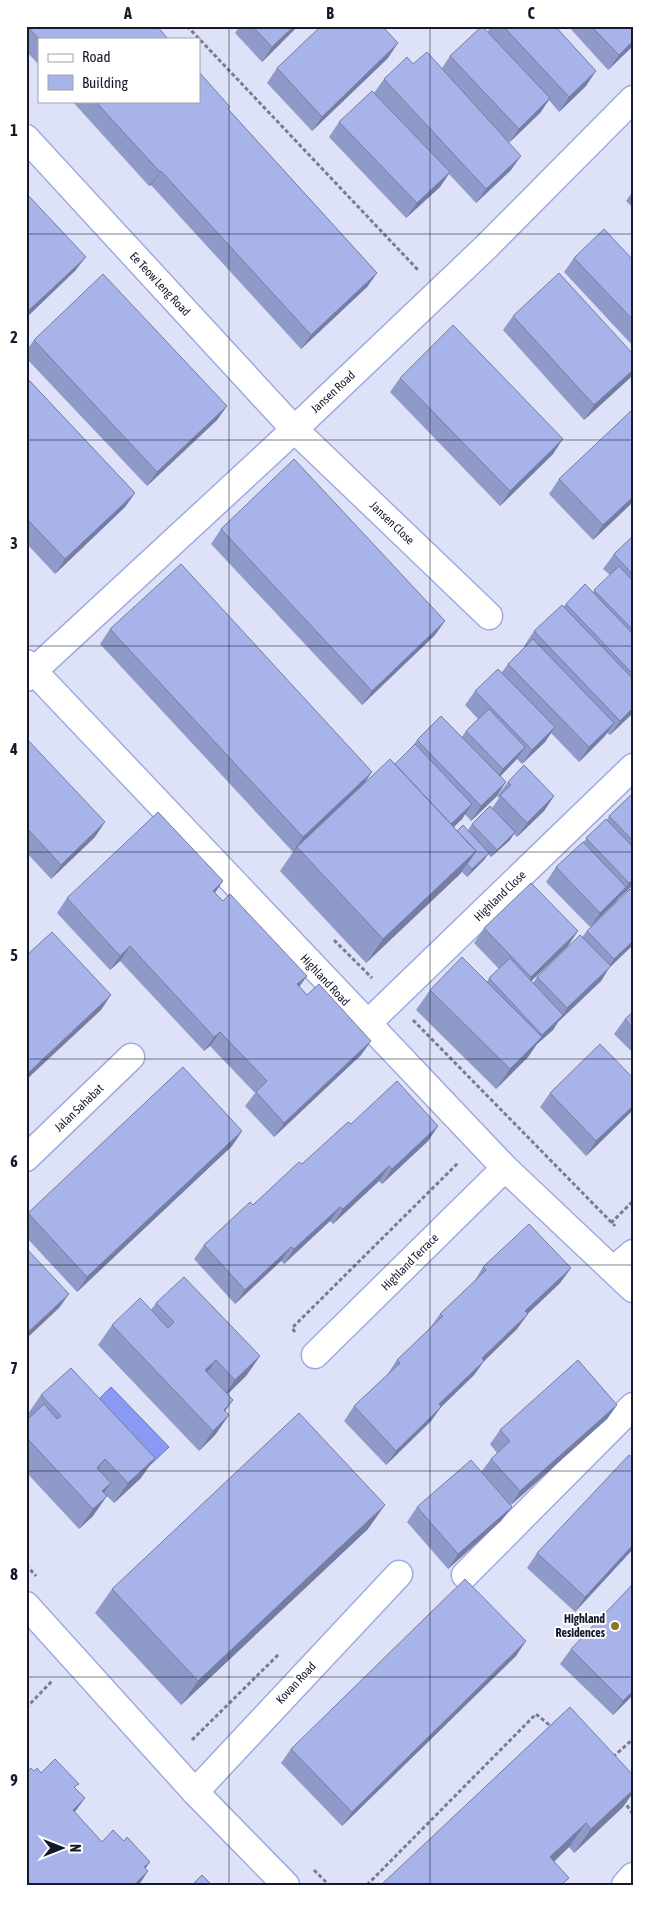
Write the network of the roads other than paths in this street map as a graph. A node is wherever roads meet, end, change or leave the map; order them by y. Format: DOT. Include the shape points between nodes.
graph roads {
  1 [pos="633,99"];
  2 [pos="26,138"];
  3 [pos="294,429"];
  4 [pos="489,616"];
  5 [pos="29,671"];
  6 [pos="633,767"];
  7 [pos="367,1024"];
  8 [pos="131,1057"];
  9 [pos="26,1158"];
  10 [pos="505,1168"];
  11 [pos="633,1253"];
  12 [pos="613,1270"];
  13 [pos="633,1289"];
  14 [pos="316,1355"];
  15 [pos="633,1406"];
  16 [pos="399,1574"];
  17 [pos="465,1575"];
  18 [pos="26,1605"];
  19 [pos="195,1792"];
  20 [pos="633,1876"];
  21 [pos="286,1885"];
  22 [pos="624,1885"];
  1 -- 3 [label="street, Jansen Road" via="486,247"];
  2 -- 3 [label="street, Ee Teow Leng Road"];
  3 -- 4 [label="street, Jansen Close"];
  3 -- 5 [label="street, Jansen Road"];
  5 -- 7 [label="street, Highland Road"];
  6 -- 7 [label="street, Highland Close"];
  7 -- 10 [label="street, Highland Road"];
  8 -- 9 [label="street, Jalan Sahabat"];
  10 -- 12 [label="street, Highland Road"];
  10 -- 14 [label="street, Highland Terrace"];
  11 -- 12 [label="street"];
  12 -- 13 [label="street, Highland Road"];
  15 -- 17 [label="street"];
  16 -- 19 [label="street, Kovan Road"];
  18 -- 19 [label="street"];
  19 -- 21 [label="street"];
  20 -- 22 [label="street"];
}
